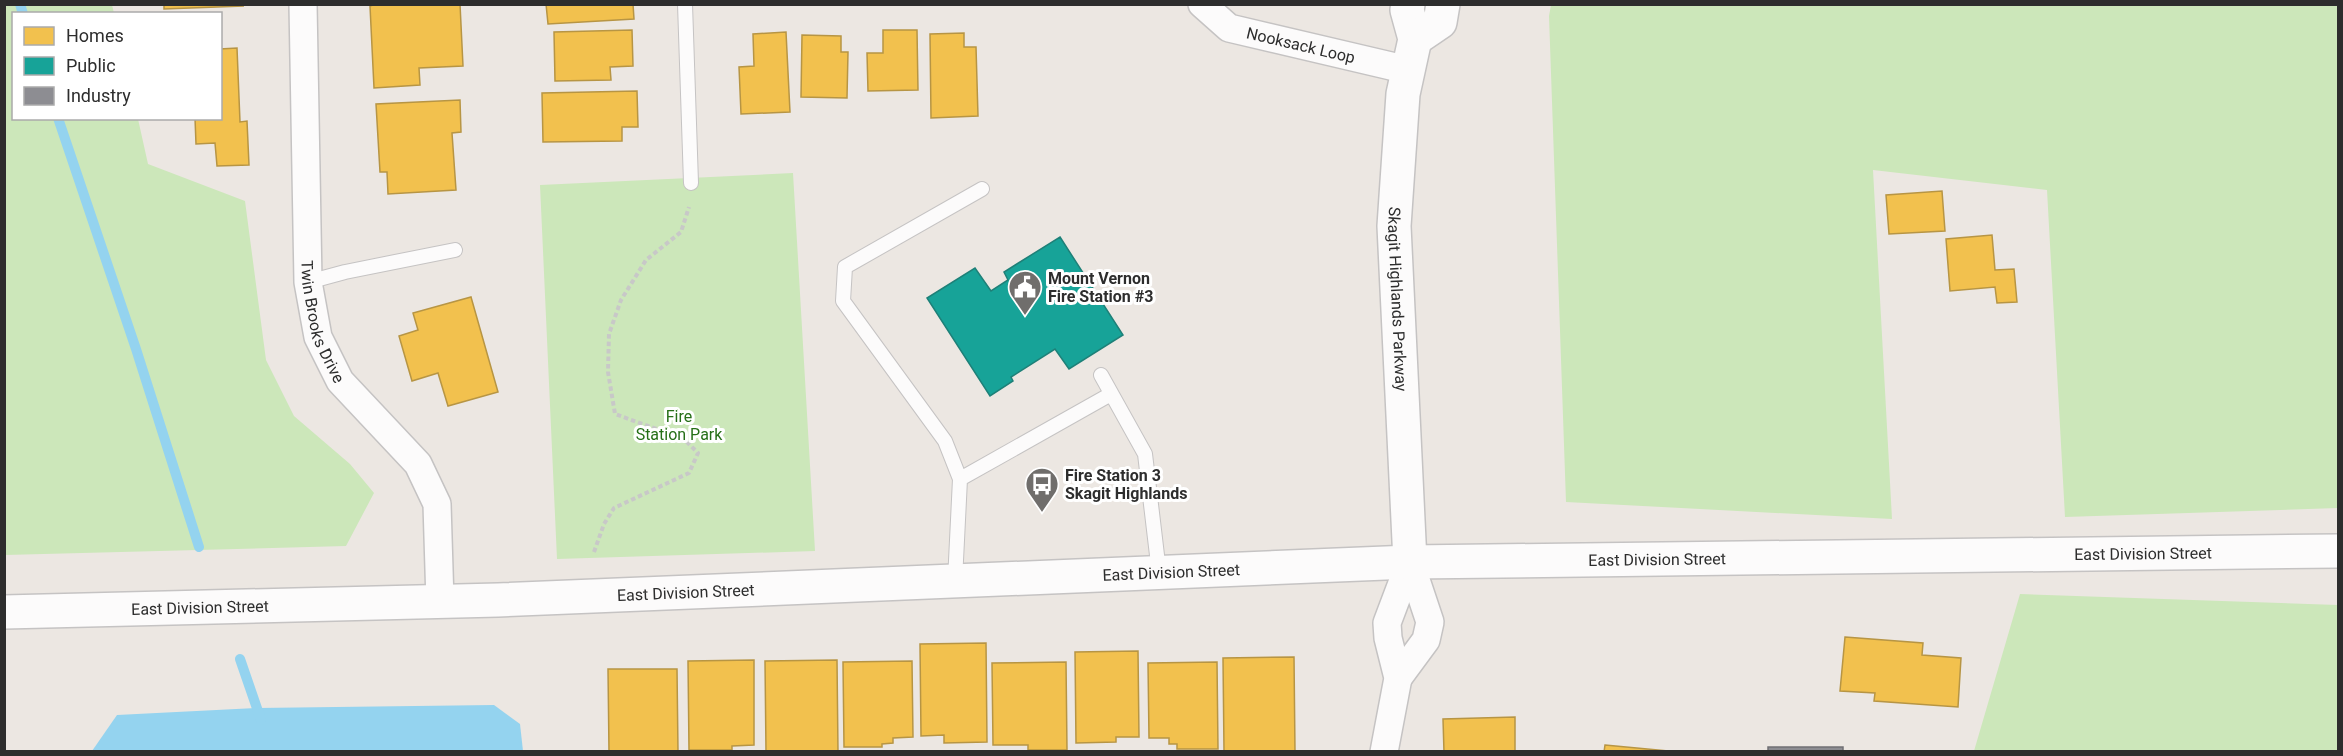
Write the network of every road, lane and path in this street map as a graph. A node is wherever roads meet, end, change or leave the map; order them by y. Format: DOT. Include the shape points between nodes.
graph roads {
  1 [pos="303,4"];
  2 [pos="685,4"];
  3 [pos="1202,4"];
  4 [pos="1408,4"];
  5 [pos="1443,4"];
  6 [pos="1415,39"];
  7 [pos="1408,70"];
  8 [pos="691,183"];
  9 [pos="982,189"];
  10 [pos="455,250"];
  11 [pos="308,282"];
  12 [pos="1101,375"];
  13 [pos="1111,394"];
  14 [pos="960,479"];
  15 [pos="2338,551"];
  16 [pos="594,552"];
  17 [pos="1410,562"];
  18 [pos="1159,573"];
  19 [pos="955,581"];
  20 [pos="440,602"];
  21 [pos="4,612"];
  22 [pos="1398,678"];
  23 [pos="1384,752"];
  1 -- 11 [label="street, Twin Brooks Drive"];
  2 -- 8 [label="lane"];
  3 -- 7 [label="street, Nooksack Loop" via="1229,28"];
  4 -- 6 [label="street, Skagit Highlands Parkway"];
  5 -- 6 [label="street" via="1440,22"];
  6 -- 7 [label="street, Skagit Highlands Parkway"];
  7 -- 17 [label="street, Skagit Highlands Parkway" via="1395,226"];
  8 -- 16 [label="path" via="691,202 681,232 646,260 621,300 609,334 608,372 615,414 684,439 698,453 689,473 614,508"];
  9 -- 14 [label="lane" via="845,267 843,301 945,441"];
  10 -- 11 [label="lane"];
  11 -- 20 [label="street, Twin Brooks Drive" via="318,337 340,381 418,464 437,504"];
  12 -- 13 [label="lane"];
  13 -- 14 [label="lane"];
  13 -- 18 [label="lane" via="1145,454"];
  14 -- 19 [label="lane"];
  15 -- 17 [label="street, East Division Street"];
  17 -- 18 [label="street, East Division Street"];
  17 -- 22 [label="street" via="1387,623"];
  17 -- 22 [label="street" via="1430,622 1426,640"];
  18 -- 19 [label="street, East Division Street"];
  19 -- 20 [label="street, East Division Street"];
  20 -- 21 [label="street, East Division Street"];
  22 -- 23 [label="street"];
}
